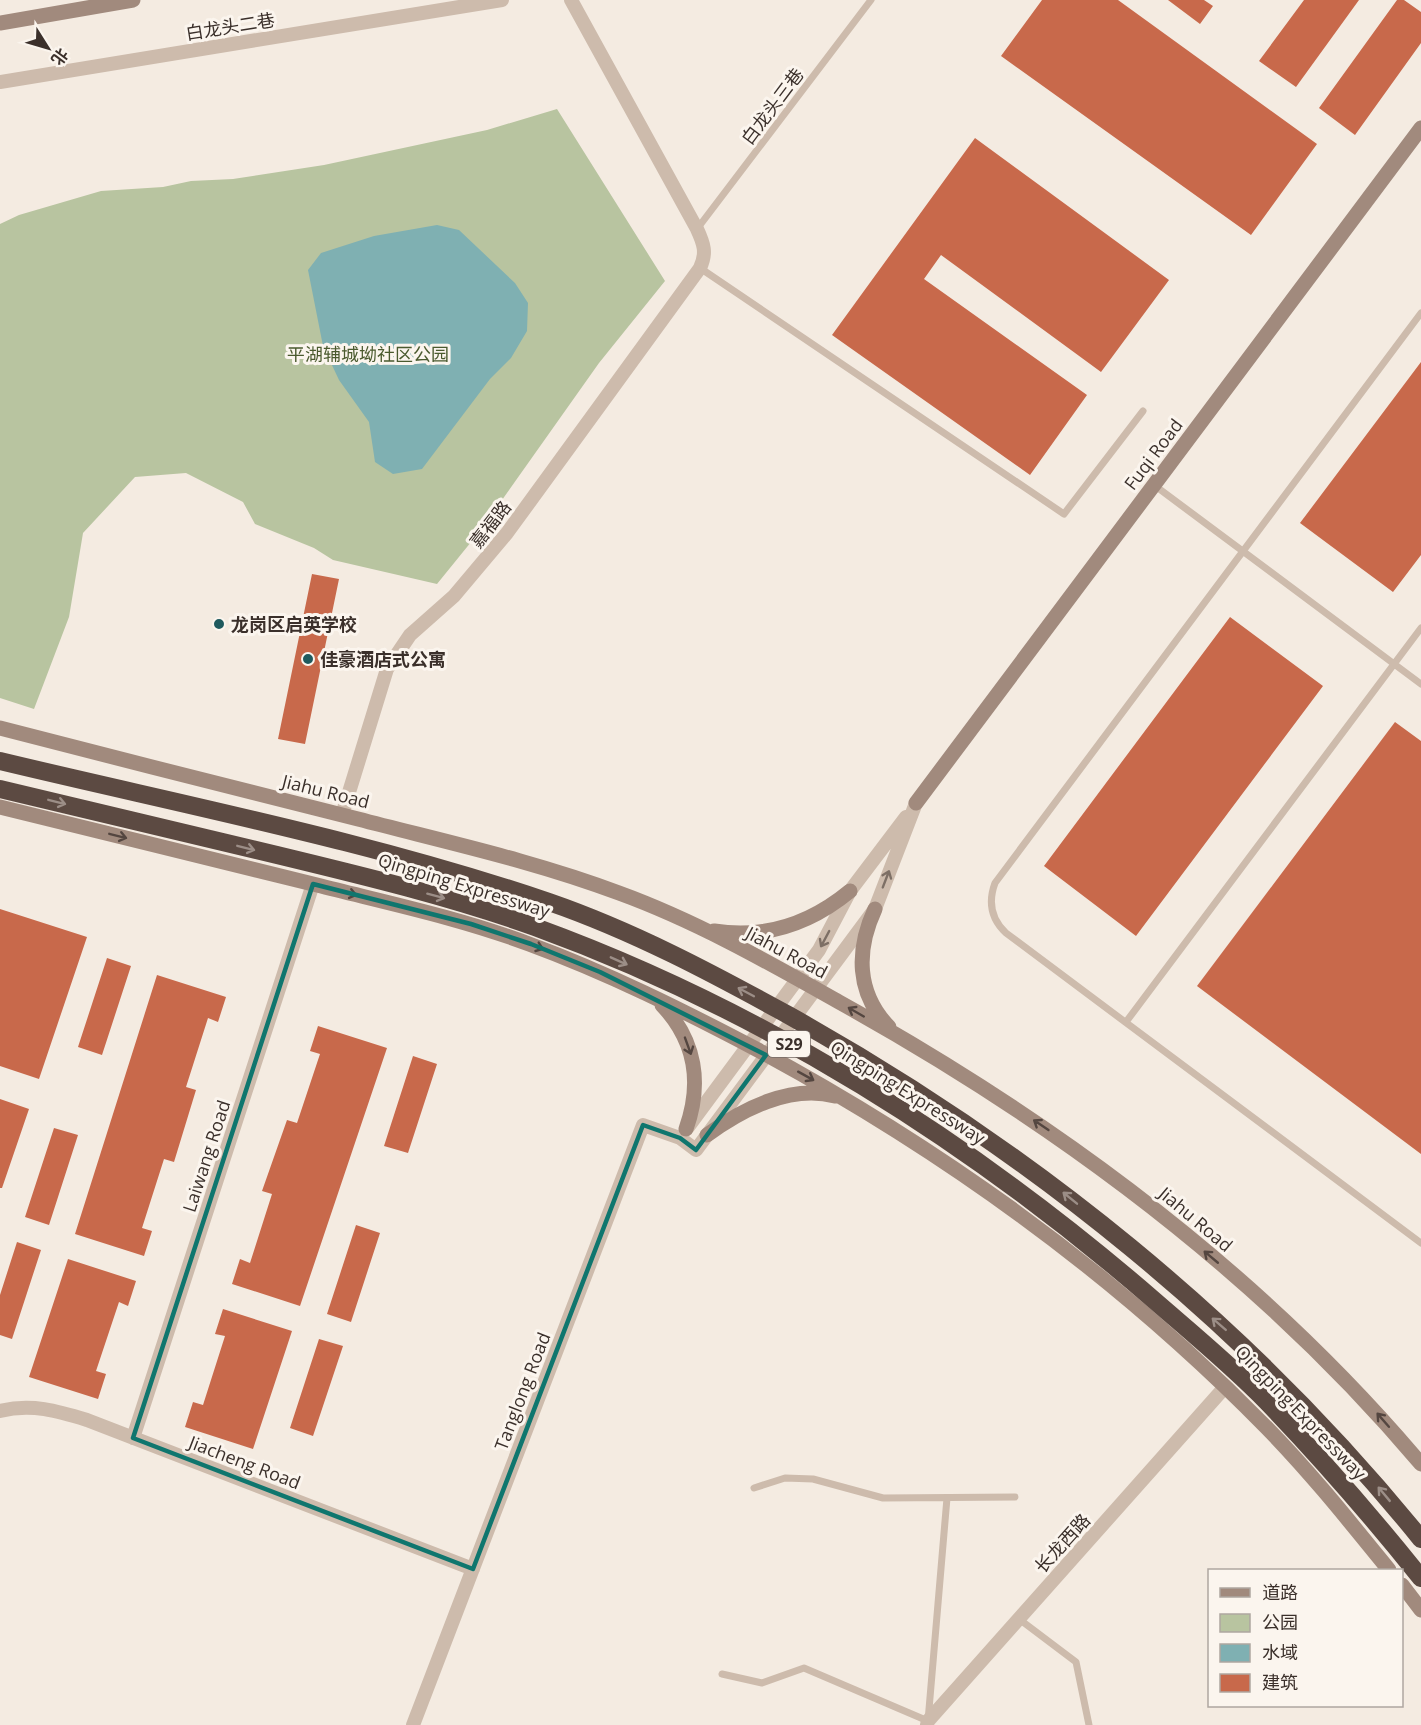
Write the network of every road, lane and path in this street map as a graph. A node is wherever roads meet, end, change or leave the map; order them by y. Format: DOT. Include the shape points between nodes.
graph roads {
  1 [pos="133,0"];
  2 [pos="502,0"];
  3 [pos="571,0"];
  4 [pos="871,0"];
  5 [pos="484,1"];
  6 [pos="0,23"];
  7 [pos="0,82"];
  8 [pos="1421,128"];
  9 [pos="697,229"];
  10 [pos="700,268"];
  11 [pos="1421,313"];
  12 [pos="1143,411"];
  13 [pos="1154,485"];
  14 [pos="1243,551"];
  15 [pos="1421,628"];
  16 [pos="1394,664"];
  17 [pos="1421,684"];
  18 [pos="0,728"];
  19 [pos="0,761"];
  20 [pos="0,789"];
  21 [pos="916,803"];
  22 [pos="0,807"];
  23 [pos="342,815"];
  24 [pos="313,885"];
  25 [pos="850,891"];
  26 [pos="874,909"];
  27 [pos="703,930"];
  28 [pos="798,979"];
  29 [pos="816,989"];
  30 [pos="656,999"];
  31 [pos="1126,1022"];
  32 [pos="900,1037"];
  33 [pos="749,1045"];
  34 [pos="766,1055"];
  35 [pos="848,1099"];
  36 [pos="683,1133"];
  37 [pos="707,1135"];
  38 [pos="1421,1243"];
  39 [pos="1225,1387"];
  40 [pos="0,1411"];
  41 [pos="133,1438"];
  42 [pos="1421,1464"];
  43 [pos="754,1488"];
  44 [pos="1015,1497"];
  45 [pos="947,1498"];
  46 [pos="1421,1539"];
  47 [pos="473,1569"];
  48 [pos="1388,1569"];
  49 [pos="1421,1578"];
  50 [pos="1403,1588"];
  51 [pos="1421,1610"];
  52 [pos="1019,1618"];
  53 [pos="722,1674"];
  54 [pos="928,1723"];
  55 [pos="413,1725"];
  56 [pos="1089,1725"];
  1 -- 6 [label="main road"];
  2 -- 5 [label="street, 白龙头二巷"];
  3 -- 9 [label="street"];
  4 -- 9 [label="lane, 白龙头三巷"];
  5 -- 7 [label="street, 白龙头二巷"];
  8 -- 13 [label="main road, Fuqi Road"];
  9 -- 10 [label="street" via="705,251"];
  10 -- 12 [label="lane" via="1064,514"];
  10 -- 23 [label="street, 嘉福路" via="507,533 454,596 423,621 397,650 387,669"];
  11 -- 14 [label="lane"];
  13 -- 14 [label="lane"];
  13 -- 21 [label="main road, Fuqi Road"];
  14 -- 16 [label="lane"];
  14 -- 31 [label="lane" via="992,892 992,910 1000,927"];
  15 -- 16 [label="lane"];
  16 -- 17 [label="lane"];
  16 -- 31 [label="lane"];
  18 -- 23 [label="main road, Jiahu Road"];
  46 -- 19 [label="highway, Qingping Expressway / S29, one-way" via="1350,1455 1273,1375 1083,1209 954,1115 746,992 625,933 472,878 388,854"];
  20 -- 49 [label="highway, Qingping Expressway / S29, one-way" via="459,902 605,955 732,1013 790,1045 978,1161 1117,1268 1265,1400"];
  21 -- 25 [label="street"];
  26 -- 21 [label="street, one-way"];
  22 -- 24 [label="main road, one-way"];
  23 -- 27 [label="main road, Jiahu Road" via="564,874"];
  24 -- 30 [label="main road, one-way" via="471,924 590,968"];
  24 -- 41 [label="street, Laiwang Road"];
  25 -- 27 [label="main road" via="819,914 784,928 746,934"];
  25 -- 28 [label="street, one-way" via="819,950"];
  26 -- 29 [label="street"];
  26 -- 32 [label="main road" via="862,944 864,978 877,1011"];
  27 -- 28 [label="main road, Jiahu Road"];
  28 -- 29 [label="main road, Jiahu Road"];
  28 -- 33 [label="street"];
  32 -- 29 [label="main road, Jiahu Road, one-way"];
  29 -- 34 [label="street"];
  30 -- 33 [label="main road"];
  30 -- 36 [label="main road, one-way" via="680,1026 693,1058 696,1093"];
  31 -- 38 [label="lane"];
  42 -- 32 [label="main road, Jiahu Road, one-way" via="1299,1332 1152,1207 1033,1119"];
  33 -- 34 [label="main road"];
  33 -- 36 [label="street"];
  34 -- 35 [label="main road, one-way"];
  34 -- 37 [label="street"];
  35 -- 37 [label="main road" via="812,1094 778,1099 743,1112"];
  35 -- 39 [label="main road" via="981,1184 1043,1230"];
  36 -- 37 [label="street, Tanglong Road" via="696,1150"];
  36 -- 47 [label="street, Tanglong Road" via="643,1125"];
  39 -- 48 [label="main road" via="1270,1431"];
  39 -- 52 [label="street, 长龙西路"];
  40 -- 41 [label="street, Jiacheng Road" via="30,1406 57,1410"];
  41 -- 47 [label="street, Jiacheng Road"];
  43 -- 45 [label="lane" via="785,1478 813,1479 883,1498"];
  44 -- 45 [label="lane"];
  45 -- 54 [label="lane"];
  47 -- 55 [label="street, Tanglong Road"];
  50 -- 51 [label="main road"];
  52 -- 54 [label="street, 长龙西路"];
  52 -- 56 [label="lane" via="1076,1662"];
  53 -- 54 [label="lane" via="762,1683 804,1668"];
}
